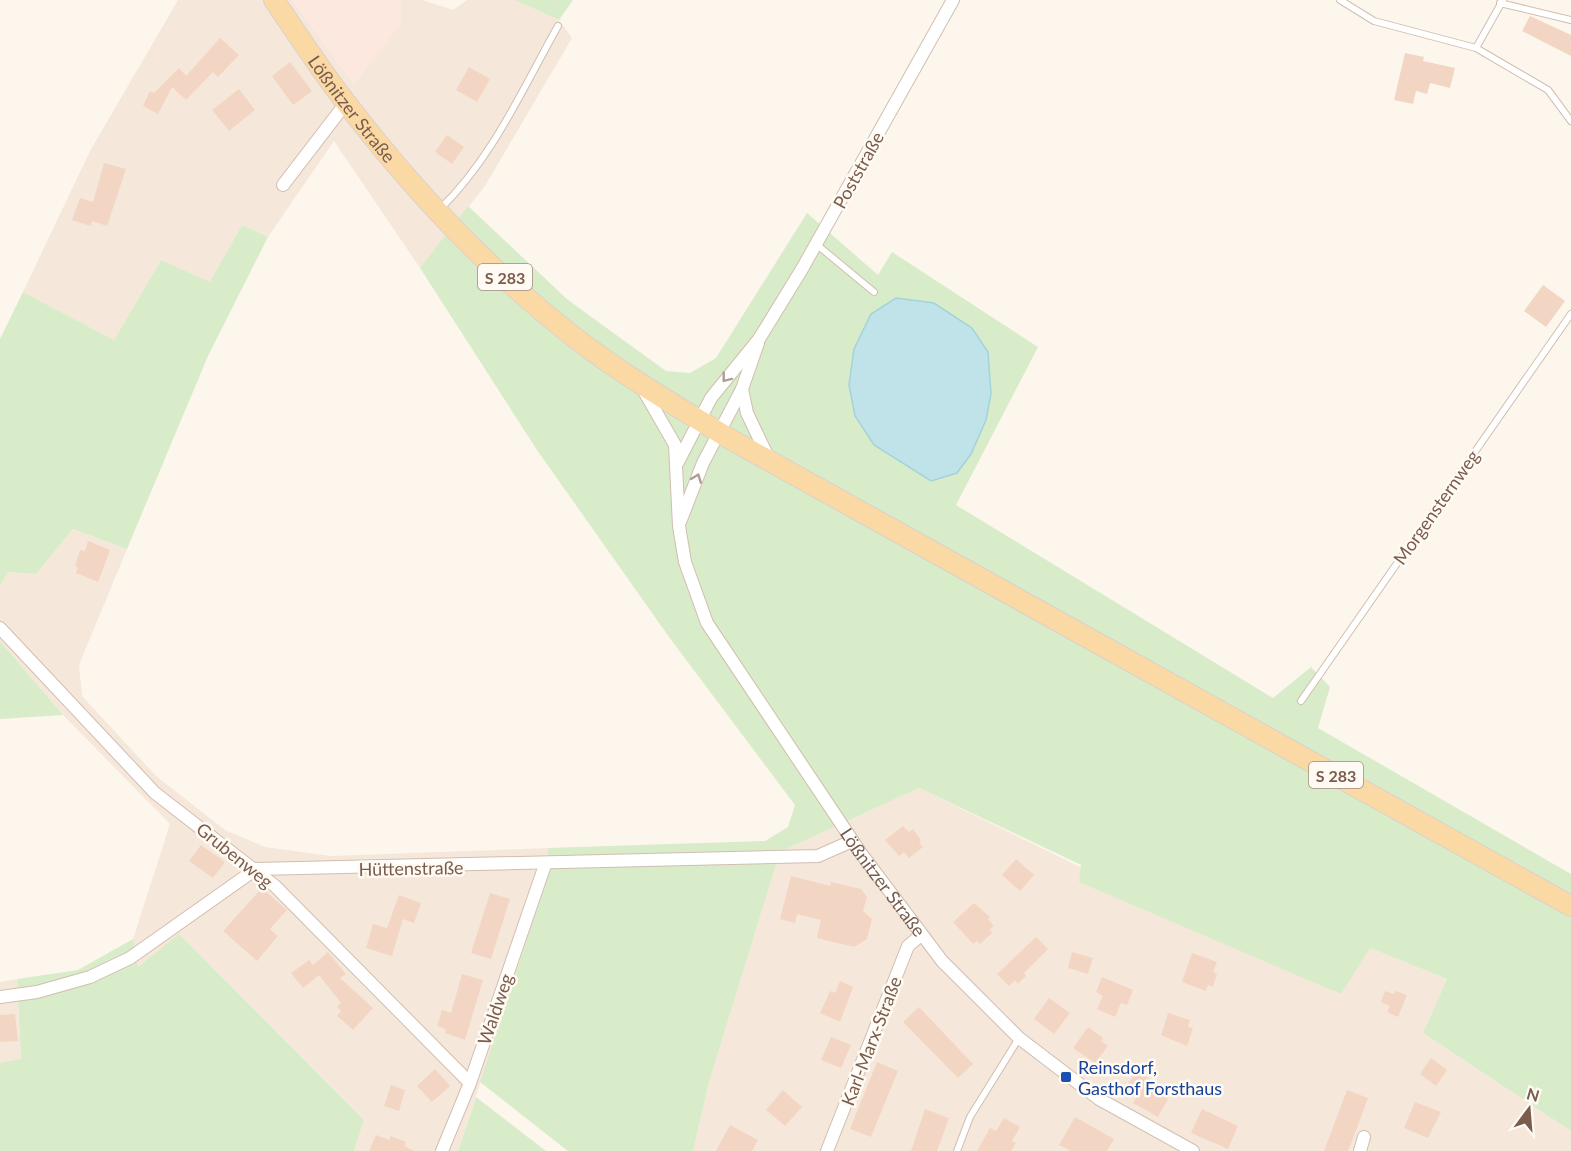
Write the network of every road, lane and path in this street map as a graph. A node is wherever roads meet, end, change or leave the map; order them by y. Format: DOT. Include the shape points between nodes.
graph roads {
  1 [pos="274,0"];
  2 [pos="953,0"];
  3 [pos="1340,0"];
  4 [pos="1501,2"];
  5 [pos="1571,20"];
  6 [pos="558,26"];
  7 [pos="1476,48"];
  8 [pos="346,103"];
  9 [pos="1571,121"];
  10 [pos="283,185"];
  11 [pos="438,211"];
  12 [pos="816,244"];
  13 [pos="874,292"];
  14 [pos="1571,314"];
  15 [pos="759,339"];
  16 [pos="640,384"];
  17 [pos="742,389"];
  18 [pos="698,419"];
  19 [pos="718,431"];
  20 [pos="770,460"];
  21 [pos="677,463"];
  22 [pos="679,526"];
  23 [pos="0,628"];
  24 [pos="1301,701"];
  25 [pos="852,841"];
  26 [pos="545,865"];
  27 [pos="256,869"];
  28 [pos="1571,906"];
  29 [pos="921,935"];
  30 [pos="0,997"];
  31 [pos="1019,1038"];
  32 [pos="470,1083"];
  33 [pos="1364,1137"];
  34 [pos="442,1151"];
  35 [pos="826,1151"];
  36 [pos="957,1151"];
  37 [pos="1193,1151"];
  38 [pos="1359,1151"];
  1 -- 8 [label="main road, Lößnitzer Straße / S 283"];
  2 -- 12 [label="street, Poststraße"];
  3 -- 7 [label="lane" via="1374,21"];
  4 -- 5 [label="lane"];
  4 -- 7 [label="lane"];
  6 -- 11 [label="lane" via="483,159"];
  7 -- 9 [label="lane" via="1548,90"];
  8 -- 10 [label="street"];
  8 -- 11 [label="main road, Lößnitzer Straße / S 283"];
  11 -- 16 [label="main road, S 283" via="502,274 576,338"];
  12 -- 13 [label="lane"];
  12 -- 15 [label="street, Poststraße"];
  14 -- 24 [label="lane, Morgensternweg"];
  15 -- 17 [label="street, Poststraße"];
  15 -- 18 [label="street, Poststraße, one-way"];
  16 -- 18 [label="main road, S 283"];
  16 -- 21 [label="street, Lößnitzer Straße" via="675,445"];
  17 -- 19 [label="street, Poststraße"];
  17 -- 20 [label="street" via="747,412"];
  18 -- 19 [label="main road, S 283"];
  18 -- 21 [label="street, Lößnitzer Straße"];
  19 -- 20 [label="main road, S 283"];
  22 -- 19 [label="street, one-way"];
  20 -- 28 [label="main road, S 283"];
  21 -- 22 [label="street, Lößnitzer Straße"];
  22 -- 25 [label="street, Lößnitzer Straße" via="685,562 707,623"];
  23 -- 27 [label="street, Grubenweg" via="155,793"];
  25 -- 26 [label="street, Hüttenstraße" via="818,856"];
  25 -- 29 [label="street, Lößnitzer Straße"];
  26 -- 27 [label="street, Hüttenstraße"];
  26 -- 32 [label="street, Waldweg"];
  27 -- 30 [label="street" via="130,958 90,977 37,992"];
  27 -- 32 [label="street, Grubenweg"];
  29 -- 31 [label="street, Lößnitzer Straße" via="976,998"];
  29 -- 35 [label="street, Karl-Marx-Straße" via="908,946"];
  31 -- 36 [label="lane" via="970,1117"];
  31 -- 37 [label="street, Lößnitzer Straße" via="1099,1099"];
  32 -- 34 [label="street, Waldweg"];
  33 -- 38 [label="street"];
}
